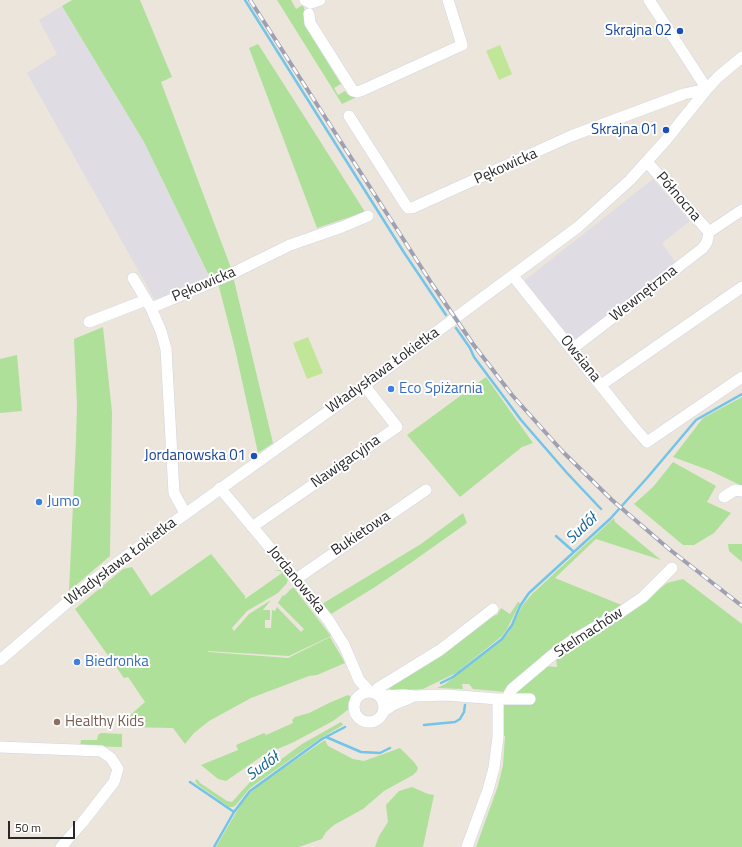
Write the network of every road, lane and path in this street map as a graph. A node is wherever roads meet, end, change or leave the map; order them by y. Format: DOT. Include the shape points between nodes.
graph roads {
  1 [pos="304,0"];
  2 [pos="320,0"];
  3 [pos="448,0"];
  4 [pos="649,0"];
  5 [pos="309,14"];
  6 [pos="742,57"];
  7 [pos="706,89"];
  8 [pos="349,116"];
  9 [pos="647,162"];
  10 [pos="742,210"];
  11 [pos="368,216"];
  12 [pos="709,232"];
  13 [pos="513,276"];
  14 [pos="133,278"];
  15 [pos="742,287"];
  16 [pos="148,304"];
  17 [pos="89,322"];
  18 [pos="572,349"];
  19 [pos="742,377"];
  20 [pos="364,385"];
  21 [pos="602,386"];
  22 [pos="220,488"];
  23 [pos="426,490"];
  24 [pos="742,491"];
  25 [pos="724,497"];
  26 [pos="185,513"];
  27 [pos="252,527"];
  28 [pos="672,568"];
  29 [pos="296,579"];
  30 [pos="494,609"];
  31 [pos="0,660"];
  32 [pos="371,694"];
  33 [pos="415,696"];
  34 [pos="503,699"];
  35 [pos="530,699"];
  36 [pos="384,711"];
  37 [pos="0,747"];
  38 [pos="61,847"];
  39 [pos="467,847"];
  1 -- 2 [label="street" via="311,4"];
  3 -- 5 [label="street" via="462,44 357,92 353,91 310,23"];
  4 -- 7 [label="street"];
  6 -- 7 [label="street, Władysława Łokietka"];
  7 -- 8 [label="street, Pękowicka" via="684,94 571,136 412,208 405,204"];
  7 -- 9 [label="street, Władysława Łokietka"];
  9 -- 12 [label="street, Północna"];
  9 -- 13 [label="street, Władysława Łokietka" via="590,217"];
  10 -- 12 [label="street"];
  11 -- 16 [label="street, Pękowicka" via="290,245 229,275"];
  12 -- 18 [label="street, Wewnętrzna" via="703,248"];
  13 -- 18 [label="street, Owsiana"];
  13 -- 20 [label="street, Władysława Łokietka"];
  14 -- 16 [label="street"];
  15 -- 21 [label="street"];
  16 -- 17 [label="street, Pękowicka"];
  16 -- 26 [label="street" via="161,331 166,349 174,493"];
  18 -- 21 [label="street, Owsiana"];
  19 -- 21 [label="street, Owsiana" via="647,442"];
  20 -- 22 [label="street, Władysława Łokietka"];
  20 -- 27 [label="street, Nawigacyjna" via="396,427"];
  22 -- 26 [label="street, Władysława Łokietka"];
  22 -- 27 [label="street, Jordanowska"];
  23 -- 29 [label="street, Bukietowa"];
  24 -- 25 [label="street" via="735,490"];
  26 -- 31 [label="street, Władysława Łokietka" via="91,582"];
  27 -- 29 [label="street, Jordanowska"];
  28 -- 34 [label="street, Stelmachów" via="643,597 570,642"];
  29 -- 32 [label="street, Jordanowska" via="330,621 359,680"];
  30 -- 32 [label="street" via="440,650"];
  32 -- 33 [label="street"];
  32 -- 36 [label="street" via="384,703"];
  32 -- 36 [label="street" via="354,703 353,708 357,717 361,720 376,721"];
  33 -- 34 [label="street" via="446,695"];
  33 -- 36 [label="street"];
  34 -- 35 [label="street"];
  34 -- 39 [label="street" via="494,768"];
  37 -- 38 [label="street" via="101,751 111,758 118,769 114,782"];
}
